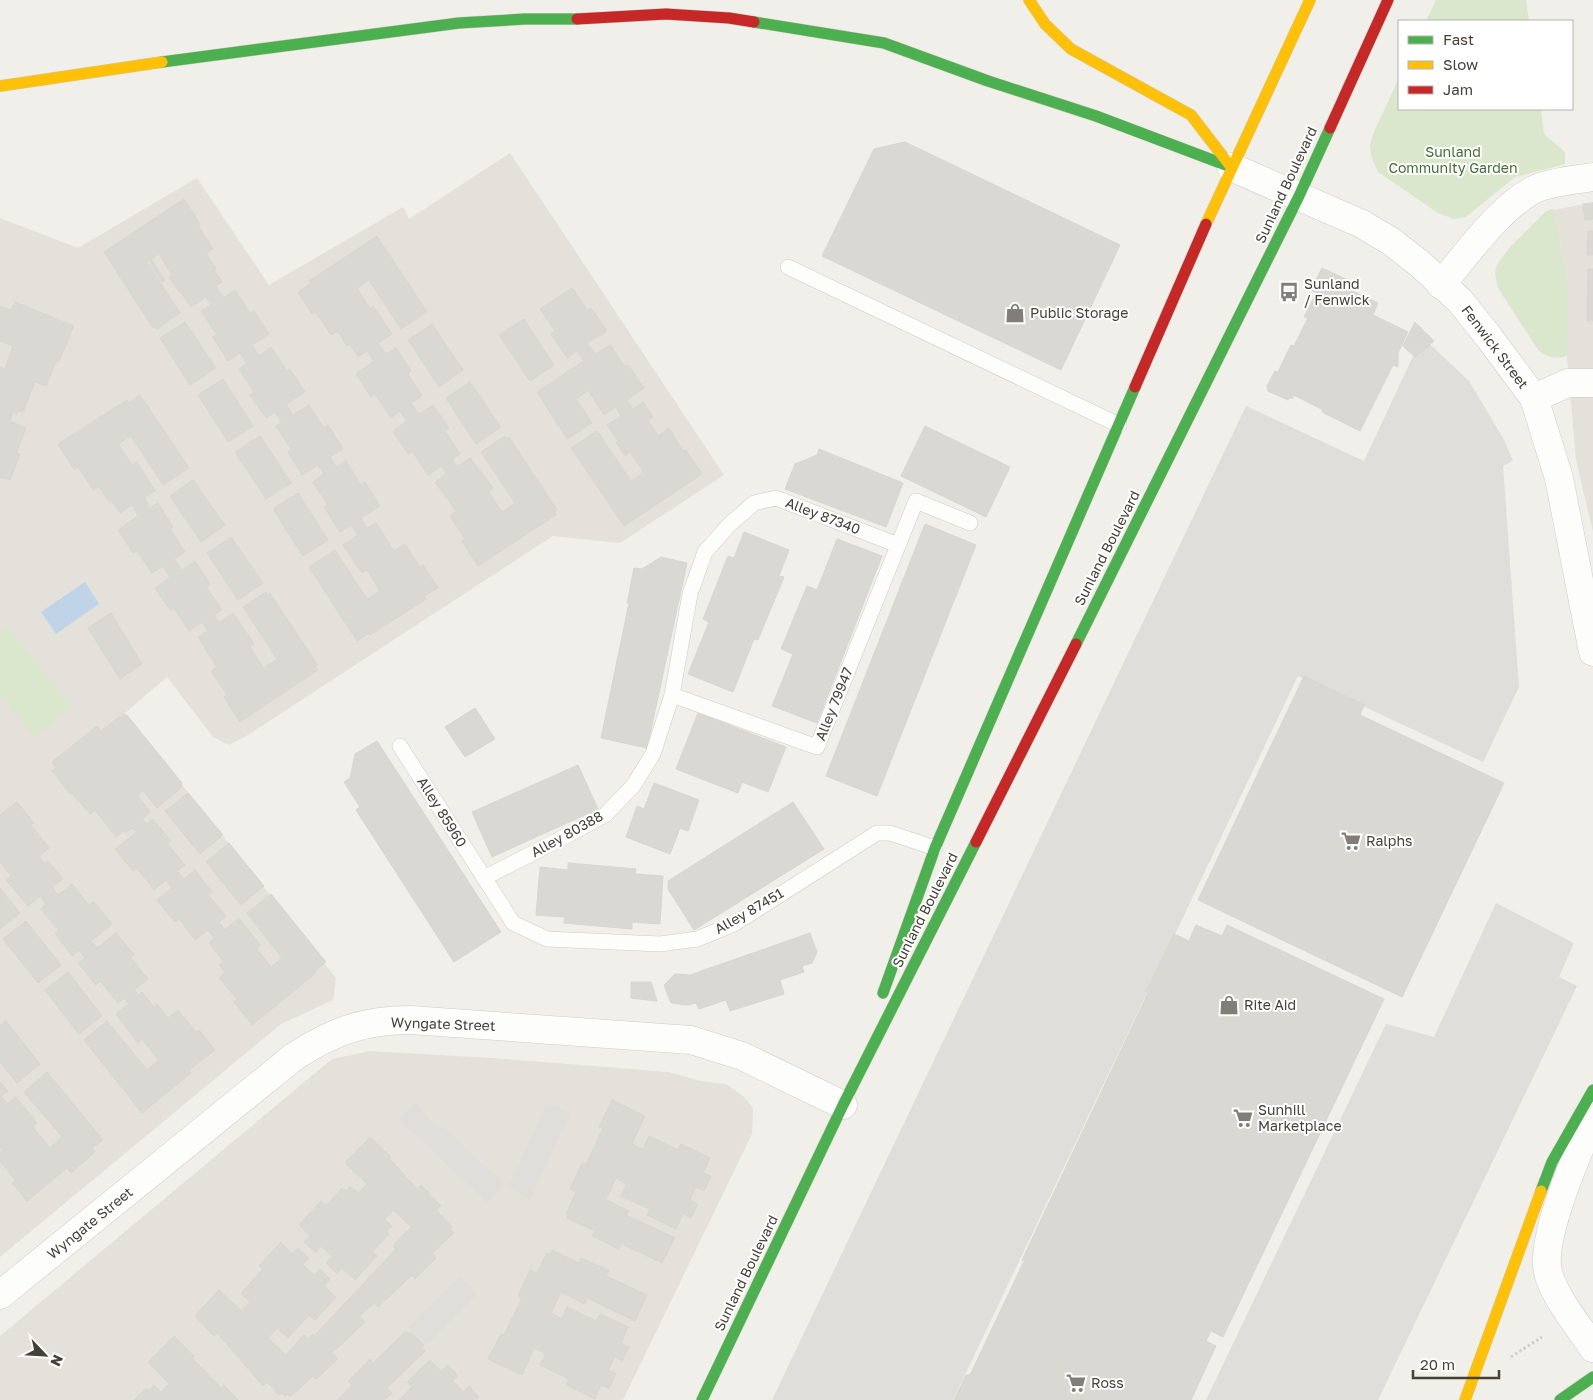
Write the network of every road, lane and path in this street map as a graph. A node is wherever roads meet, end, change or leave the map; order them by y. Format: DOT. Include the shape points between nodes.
graph roads {
  1 [pos="1029,0"];
  2 [pos="1310,0"];
  3 [pos="1388,0"];
  4 [pos="0,86"];
  5 [pos="1232,166"];
  6 [pos="1593,177"];
  7 [pos="1299,196"];
  8 [pos="788,267"];
  9 [pos="1441,285"];
  10 [pos="1593,383"];
  11 [pos="1534,398"];
  12 [pos="1119,425"];
  13 [pos="970,523"];
  14 [pos="898,545"];
  15 [pos="1593,652"];
  16 [pos="672,695"];
  17 [pos="400,746"];
  18 [pos="935,848"];
  19 [pos="484,878"];
  20 [pos="879,1004"];
  21 [pos="873,1022"];
  22 [pos="1593,1090"];
  23 [pos="843,1105"];
  24 [pos="1593,1116"];
  25 [pos="0,1295"];
  26 [pos="1542,1337"];
  27 [pos="1593,1348"];
  28 [pos="1506,1361"];
  29 [pos="1593,1377"];
  30 [pos="702,1400"];
  31 [pos="1465,1400"];
  32 [pos="1560,1400"];
  1 -- 5 [label="main road" via="1045,24 1071,49 1191,115"];
  2 -- 5 [label="main road, Sunland Boulevard"];
  3 -- 7 [label="main road, Sunland Boulevard"];
  4 -- 5 [label="main road" via="459,23 666,14 729,18 884,43"];
  5 -- 7 [label="street, Fenwick Street"];
  5 -- 12 [label="main road, Sunland Boulevard"];
  6 -- 9 [label="street" via="1539,187 1513,203"];
  7 -- 9 [label="street, Fenwick Street" via="1370,228 1420,264"];
  7 -- 23 [label="main road, Sunland Boulevard"];
  8 -- 12 [label="lane"];
  9 -- 11 [label="street, Fenwick Street" via="1476,320"];
  10 -- 11 [label="street" via="1568,383"];
  11 -- 15 [label="street, Fenwick Street" via="1559,478"];
  12 -- 18 [label="main road, Sunland Boulevard"];
  13 -- 14 [label="lane" via="916,501"];
  14 -- 16 [label="lane, Alley 87340" via="776,498 754,503 705,552 690,594"];
  14 -- 16 [label="lane, Alley 79947" via="817,747"];
  16 -- 19 [label="lane, Alley 80388" via="652,754 633,786 605,815"];
  17 -- 19 [label="lane, Alley 85960"];
  18 -- 19 [label="lane, Alley 87451" via="890,832 877,833 734,924 697,939 660,944 547,939 513,923"];
  18 -- 20 [label="main road, Sunland Boulevard"];
  21 -- 23 [label="main road, Sunland Boulevard"];
  22 -- 31 [label="main road" via="1552,1162"];
  23 -- 25 [label="street, Wyngate Street" via="742,1056 691,1040 411,1020 358,1025 342,1030 295,1056"];
  23 -- 30 [label="main road, Sunland Boulevard"];
  24 -- 27 [label="street" via="1559,1202 1547,1254 1548,1275"];
  26 -- 28 [label="path"];
  29 -- 32 [label="main road"];
}
